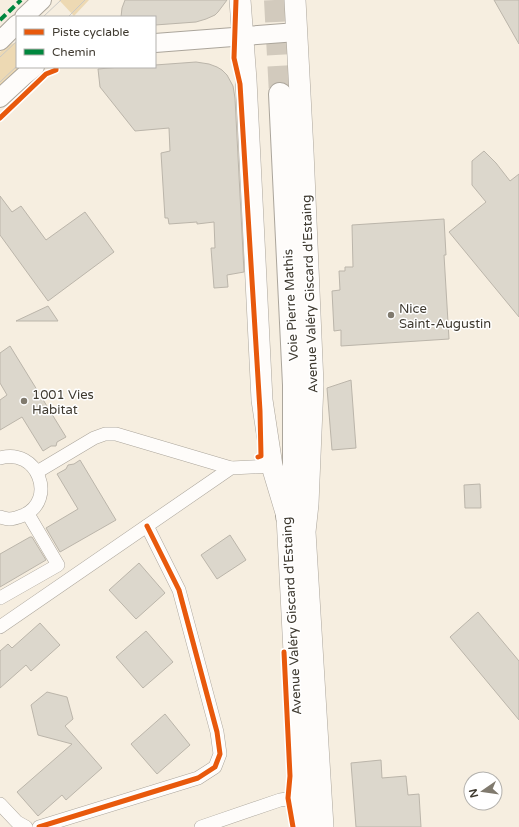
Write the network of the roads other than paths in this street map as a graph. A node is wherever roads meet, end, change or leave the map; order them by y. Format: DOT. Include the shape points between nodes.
graph roads {
  1 [pos="42,0"];
  2 [pos="240,0"];
  3 [pos="295,0"];
  4 [pos="25,16"];
  5 [pos="297,32"];
  6 [pos="242,36"];
  7 [pos="156,43"];
  8 [pos="34,68"];
  9 [pos="280,94"];
  10 [pos="0,98"];
  11 [pos="0,458"];
  12 [pos="272,466"];
  13 [pos="231,468"];
  14 [pos="37,472"];
  15 [pos="28,514"];
  16 [pos="287,516"];
  17 [pos="0,518"];
  18 [pos="148,526"];
  19 [pos="0,598"];
  20 [pos="0,627"];
  21 [pos="301,797"];
  22 [pos="0,804"];
  23 [pos="26,827"];
  24 [pos="39,827"];
  25 [pos="201,827"];
  26 [pos="303,827"];
  27 [pos="323,827"];
  1 -- 4 [label="main road"];
  2 -- 6 [label="main road, Avenue Valéry Giscard d'Estaing"];
  3 -- 5 [label="main road, Avenue Valéry Giscard d'Estaing"];
  5 -- 6 [label="main road"];
  5 -- 27 [label="main road, Avenue Valéry Giscard d'Estaing" via="313,384 305,532"];
  6 -- 7 [label="main road"];
  6 -- 12 [label="main road, Avenue Valéry Giscard d'Estaing" via="262,400"];
  8 -- 10 [label="main road"];
  9 -- 16 [label="highway, Voie Pierre Mathis" via="294,385 294,468"];
  11 -- 14 [label="street" via="12,456 22,459 31,464"];
  12 -- 13 [label="street"];
  12 -- 16 [label="main road, Avenue Valéry Giscard d'Estaing"];
  13 -- 14 [label="street" via="116,434 105,434"];
  13 -- 18 [label="street"];
  14 -- 15 [label="street" via="41,490 39,499"];
  15 -- 17 [label="street" via="19,518"];
  15 -- 19 [label="street" via="58,565"];
  16 -- 21 [label="main road, Avenue Valéry Giscard d'Estaing"];
  18 -- 20 [label="street"];
  18 -- 24 [label="street" via="179,590 217,732 220,754 215,766 198,778"];
  21 -- 25 [label="street" via="280,800"];
  21 -- 26 [label="main road, Avenue Valéry Giscard d'Estaing"];
  22 -- 23 [label="street" via="16,822"];
}
